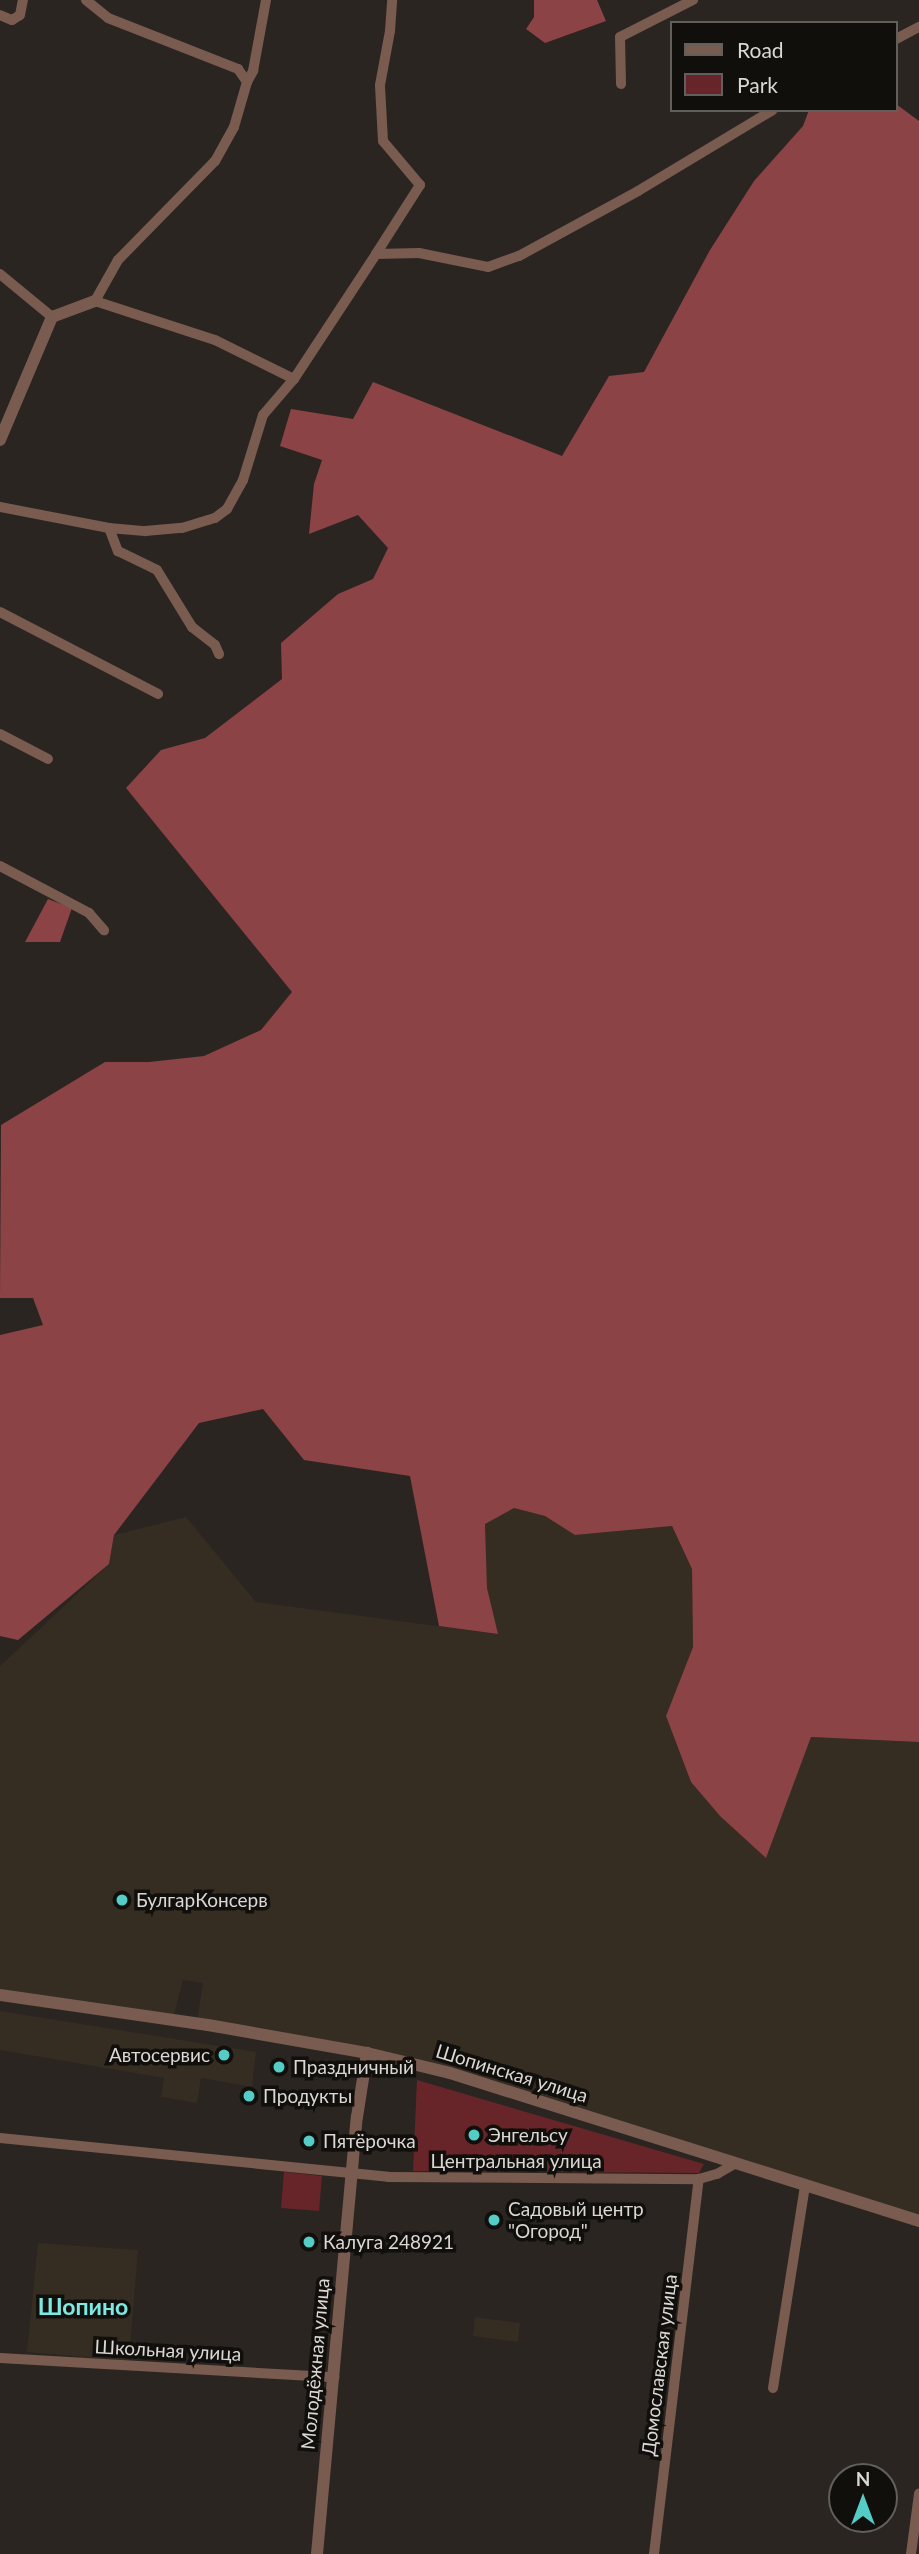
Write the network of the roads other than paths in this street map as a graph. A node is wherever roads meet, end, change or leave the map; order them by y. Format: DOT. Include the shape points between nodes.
graph roads {
  1 [pos="23,0"];
  2 [pos="86,0"];
  3 [pos="265,0"];
  4 [pos="392,0"];
  5 [pos="693,0"];
  6 [pos="0,15"];
  7 [pos="919,27"];
  8 [pos="898,38"];
  9 [pos="247,82"];
  10 [pos="621,84"];
  11 [pos="770,112"];
  12 [pos="376,254"];
  13 [pos="0,274"];
  14 [pos="95,301"];
  15 [pos="52,317"];
  16 [pos="294,379"];
  17 [pos="0,440"];
  18 [pos="0,507"];
  19 [pos="109,528"];
  20 [pos="0,612"];
  21 [pos="219,654"];
  22 [pos="158,694"];
  23 [pos="0,734"];
  24 [pos="48,759"];
  25 [pos="0,866"];
  26 [pos="104,930"];
  27 [pos="0,1995"];
  28 [pos="367,2053"];
  29 [pos="0,2138"];
  30 [pos="736,2163"];
  31 [pos="352,2174"];
  32 [pos="699,2179"];
  33 [pos="805,2185"];
  34 [pos="919,2221"];
  35 [pos="0,2358"];
  36 [pos="334,2377"];
  37 [pos="773,2388"];
  38 [pos="919,2494"];
  39 [pos="317,2554"];
  40 [pos="654,2554"];
  41 [pos="911,2554"];
  1 -- 6 [label="street" via="20,15 12,20"];
  2 -- 9 [label="street" via="108,18 238,69"];
  3 -- 9 [label="street" via="253,71"];
  4 -- 12 [label="street" via="380,85 383,141 420,185"];
  5 -- 10 [label="street" via="620,37"];
  7 -- 8 [label="street"];
  9 -- 14 [label="street" via="234,127 215,161 118,260"];
  11 -- 12 [label="street" via="519,256 488,267 419,253"];
  12 -- 16 [label="street"];
  13 -- 15 [label="street"];
  14 -- 15 [label="street"];
  14 -- 16 [label="street" via="215,340"];
  15 -- 17 [label="street"];
  16 -- 19 [label="street" via="263,415 243,481 227,509 208,521 182,528"];
  18 -- 19 [label="street"];
  19 -- 21 [label="street" via="118,551 157,570 192,627 215,645"];
  20 -- 22 [label="street"];
  23 -- 24 [label="street"];
  25 -- 26 [label="street" via="89,913"];
  27 -- 28 [label="street, Шопинская улица"];
  28 -- 30 [label="street, Шопинская улица" via="450,2073"];
  28 -- 31 [label="street, Молодёжная улица"];
  29 -- 31 [label="street, Центральная улица"];
  30 -- 32 [label="street, Центральная улица"];
  30 -- 33 [label="street, Шопинская улица"];
  31 -- 32 [label="street, Центральная улица"];
  31 -- 36 [label="street, Молодёжная улица"];
  32 -- 40 [label="street, Домославская улица"];
  33 -- 34 [label="street, Шопинская улица"];
  33 -- 37 [label="street"];
  35 -- 36 [label="street, Школьная улица"];
  36 -- 39 [label="street, Молодёжная улица"];
  38 -- 41 [label="street"];
}
